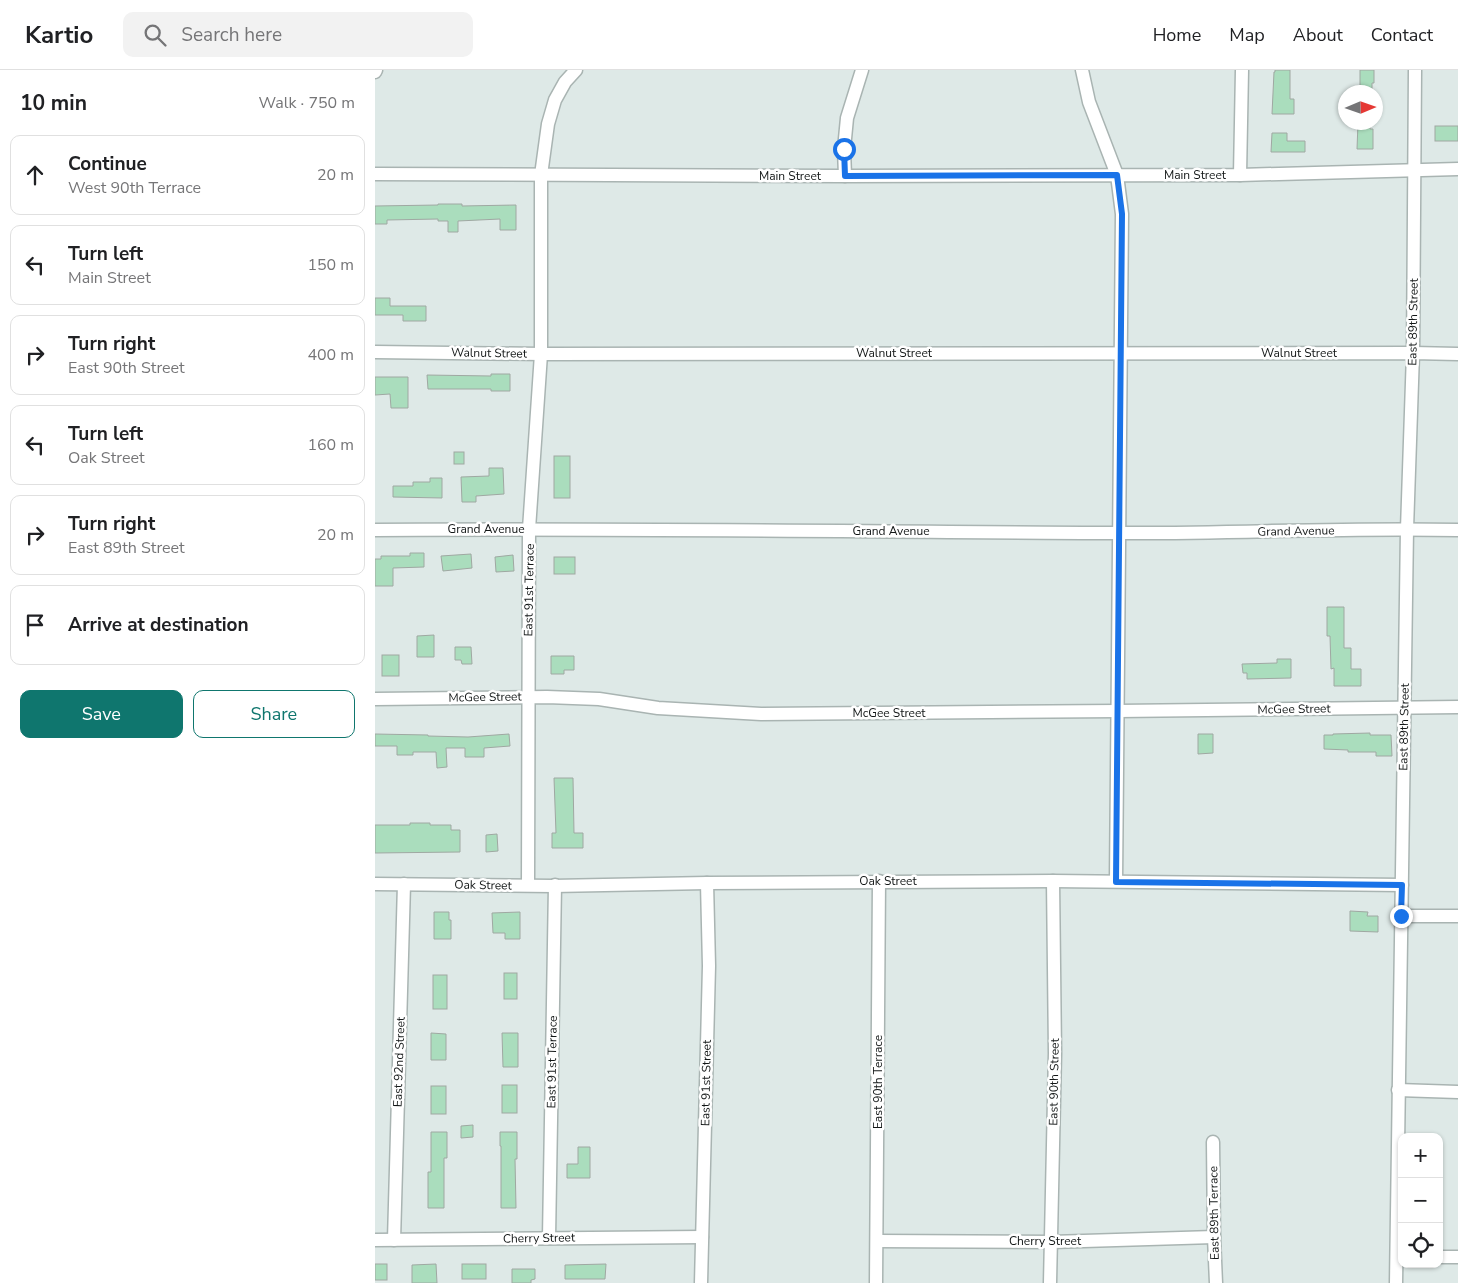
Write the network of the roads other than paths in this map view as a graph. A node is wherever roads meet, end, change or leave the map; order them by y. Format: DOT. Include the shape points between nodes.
graph roads {
  1 [pos="576,70"];
  2 [pos="862,70"];
  3 [pos="1082,70"];
  4 [pos="1242,70"];
  5 [pos="1415,70"];
  6 [pos="1458,169"];
  7 [pos="1415,171"];
  8 [pos="375,174"];
  9 [pos="541,175"];
  10 [pos="1117,175"];
  11 [pos="1240,175"];
  12 [pos="845,176"];
  13 [pos="375,352"];
  14 [pos="1413,352"];
  15 [pos="1121,353"];
  16 [pos="541,354"];
  17 [pos="1458,354"];
  18 [pos="529,529"];
  19 [pos="1407,529"];
  20 [pos="375,530"];
  21 [pos="1458,530"];
  22 [pos="1119,533"];
  23 [pos="528,697"];
  24 [pos="375,699"];
  25 [pos="1458,707"];
  26 [pos="1404,708"];
  27 [pos="1117,711"];
  28 [pos="879,881"];
  29 [pos="1053,881"];
  30 [pos="1116,882"];
  31 [pos="707,883"];
  32 [pos="375,884"];
  33 [pos="404,884"];
  34 [pos="528,885"];
  35 [pos="1402,885"];
  36 [pos="555,886"];
  37 [pos="1401,916"];
  38 [pos="1458,916"];
  39 [pos="1398,1090"];
  40 [pos="1458,1092"];
  41 [pos="1213,1142"];
  42 [pos="1399,1223"];
  43 [pos="702,1237"];
  44 [pos="1214,1237"];
  45 [pos="549,1238"];
  46 [pos="375,1240"];
  47 [pos="394,1240"];
  48 [pos="877,1241"];
  49 [pos="1051,1242"];
  50 [pos="1443,1257"];
  51 [pos="1458,1257"];
  52 [pos="1398,1265"];
  53 [pos="701,1283"];
  54 [pos="875,1283"];
  55 [pos="1050,1283"];
  56 [pos="1216,1283"];
  57 [pos="1396,1283"];
  1 -- 9 [label="street, East 91st Terrace" via="555,100"];
  2 -- 12 [label="street" via="847,118"];
  3 -- 10 [label="street" via="1089,102"];
  4 -- 11 [label="street"];
  5 -- 7 [label="street, East 89th Street"];
  6 -- 7 [label="street, Main Street"];
  7 -- 11 [label="street, Main Street"];
  7 -- 14 [label="street, East 89th Street"];
  8 -- 9 [label="street, Main Street"];
  9 -- 12 [label="street, Main Street"];
  9 -- 16 [label="street, East 91st Terrace"];
  10 -- 11 [label="street, Main Street"];
  10 -- 12 [label="street, Main Street"];
  10 -- 15 [label="street" via="1122,214"];
  13 -- 16 [label="street, Walnut Street"];
  14 -- 15 [label="street, Walnut Street"];
  14 -- 17 [label="street, Walnut Street"];
  14 -- 19 [label="street, East 89th Street"];
  15 -- 16 [label="street, Walnut Street"];
  15 -- 22 [label="street"];
  16 -- 18 [label="street, East 91st Terrace"];
  18 -- 20 [label="street, Grand Avenue"];
  18 -- 22 [label="street, Grand Avenue"];
  18 -- 23 [label="street, East 91st Terrace"];
  19 -- 21 [label="street, Grand Avenue"];
  19 -- 22 [label="street, Grand Avenue"];
  19 -- 26 [label="street, East 89th Street"];
  22 -- 27 [label="street"];
  23 -- 24 [label="street, McGee Street"];
  23 -- 27 [label="street, McGee Street" via="599,699 658,708 761,714"];
  23 -- 34 [label="street, East 91st Terrace"];
  25 -- 26 [label="street, McGee Street"];
  26 -- 27 [label="street, McGee Street"];
  26 -- 35 [label="street, East 89th Street"];
  27 -- 30 [label="street"];
  28 -- 29 [label="street, Oak Street"];
  28 -- 31 [label="street, Oak Street"];
  28 -- 48 [label="street, East 90th Terrace"];
  29 -- 30 [label="street, Oak Street"];
  29 -- 49 [label="street, East 90th Street" via="1055,1053"];
  30 -- 35 [label="street, Oak Street"];
  31 -- 36 [label="street, Oak Street"];
  31 -- 43 [label="street, East 91st Street" via="709,975"];
  32 -- 33 [label="street, Oak Street"];
  33 -- 34 [label="street, Oak Street"];
  33 -- 47 [label="street, East 92nd Street"];
  34 -- 36 [label="street, Oak Street"];
  35 -- 37 [label="street, East 89th Street"];
  36 -- 45 [label="street, East 91st Terrace"];
  37 -- 38 [label="street"];
  37 -- 39 [label="street, East 89th Street"];
  39 -- 40 [label="street"];
  39 -- 42 [label="street, East 89th Street"];
  41 -- 44 [label="street, East 89th Terrace"];
  43 -- 45 [label="street, Cherry Street"];
  43 -- 53 [label="street, East 91st Street"];
  44 -- 49 [label="street, Cherry Street"];
  44 -- 56 [label="street, East 89th Terrace"];
  45 -- 47 [label="street, Cherry Street"];
  46 -- 47 [label="street, Cherry Street"];
  48 -- 49 [label="street, Cherry Street"];
  48 -- 54 [label="street, East 90th Terrace"];
  49 -- 55 [label="street, East 90th Street"];
  50 -- 51 [label="street"];
  52 -- 57 [label="street, East 89th Street"];
}
